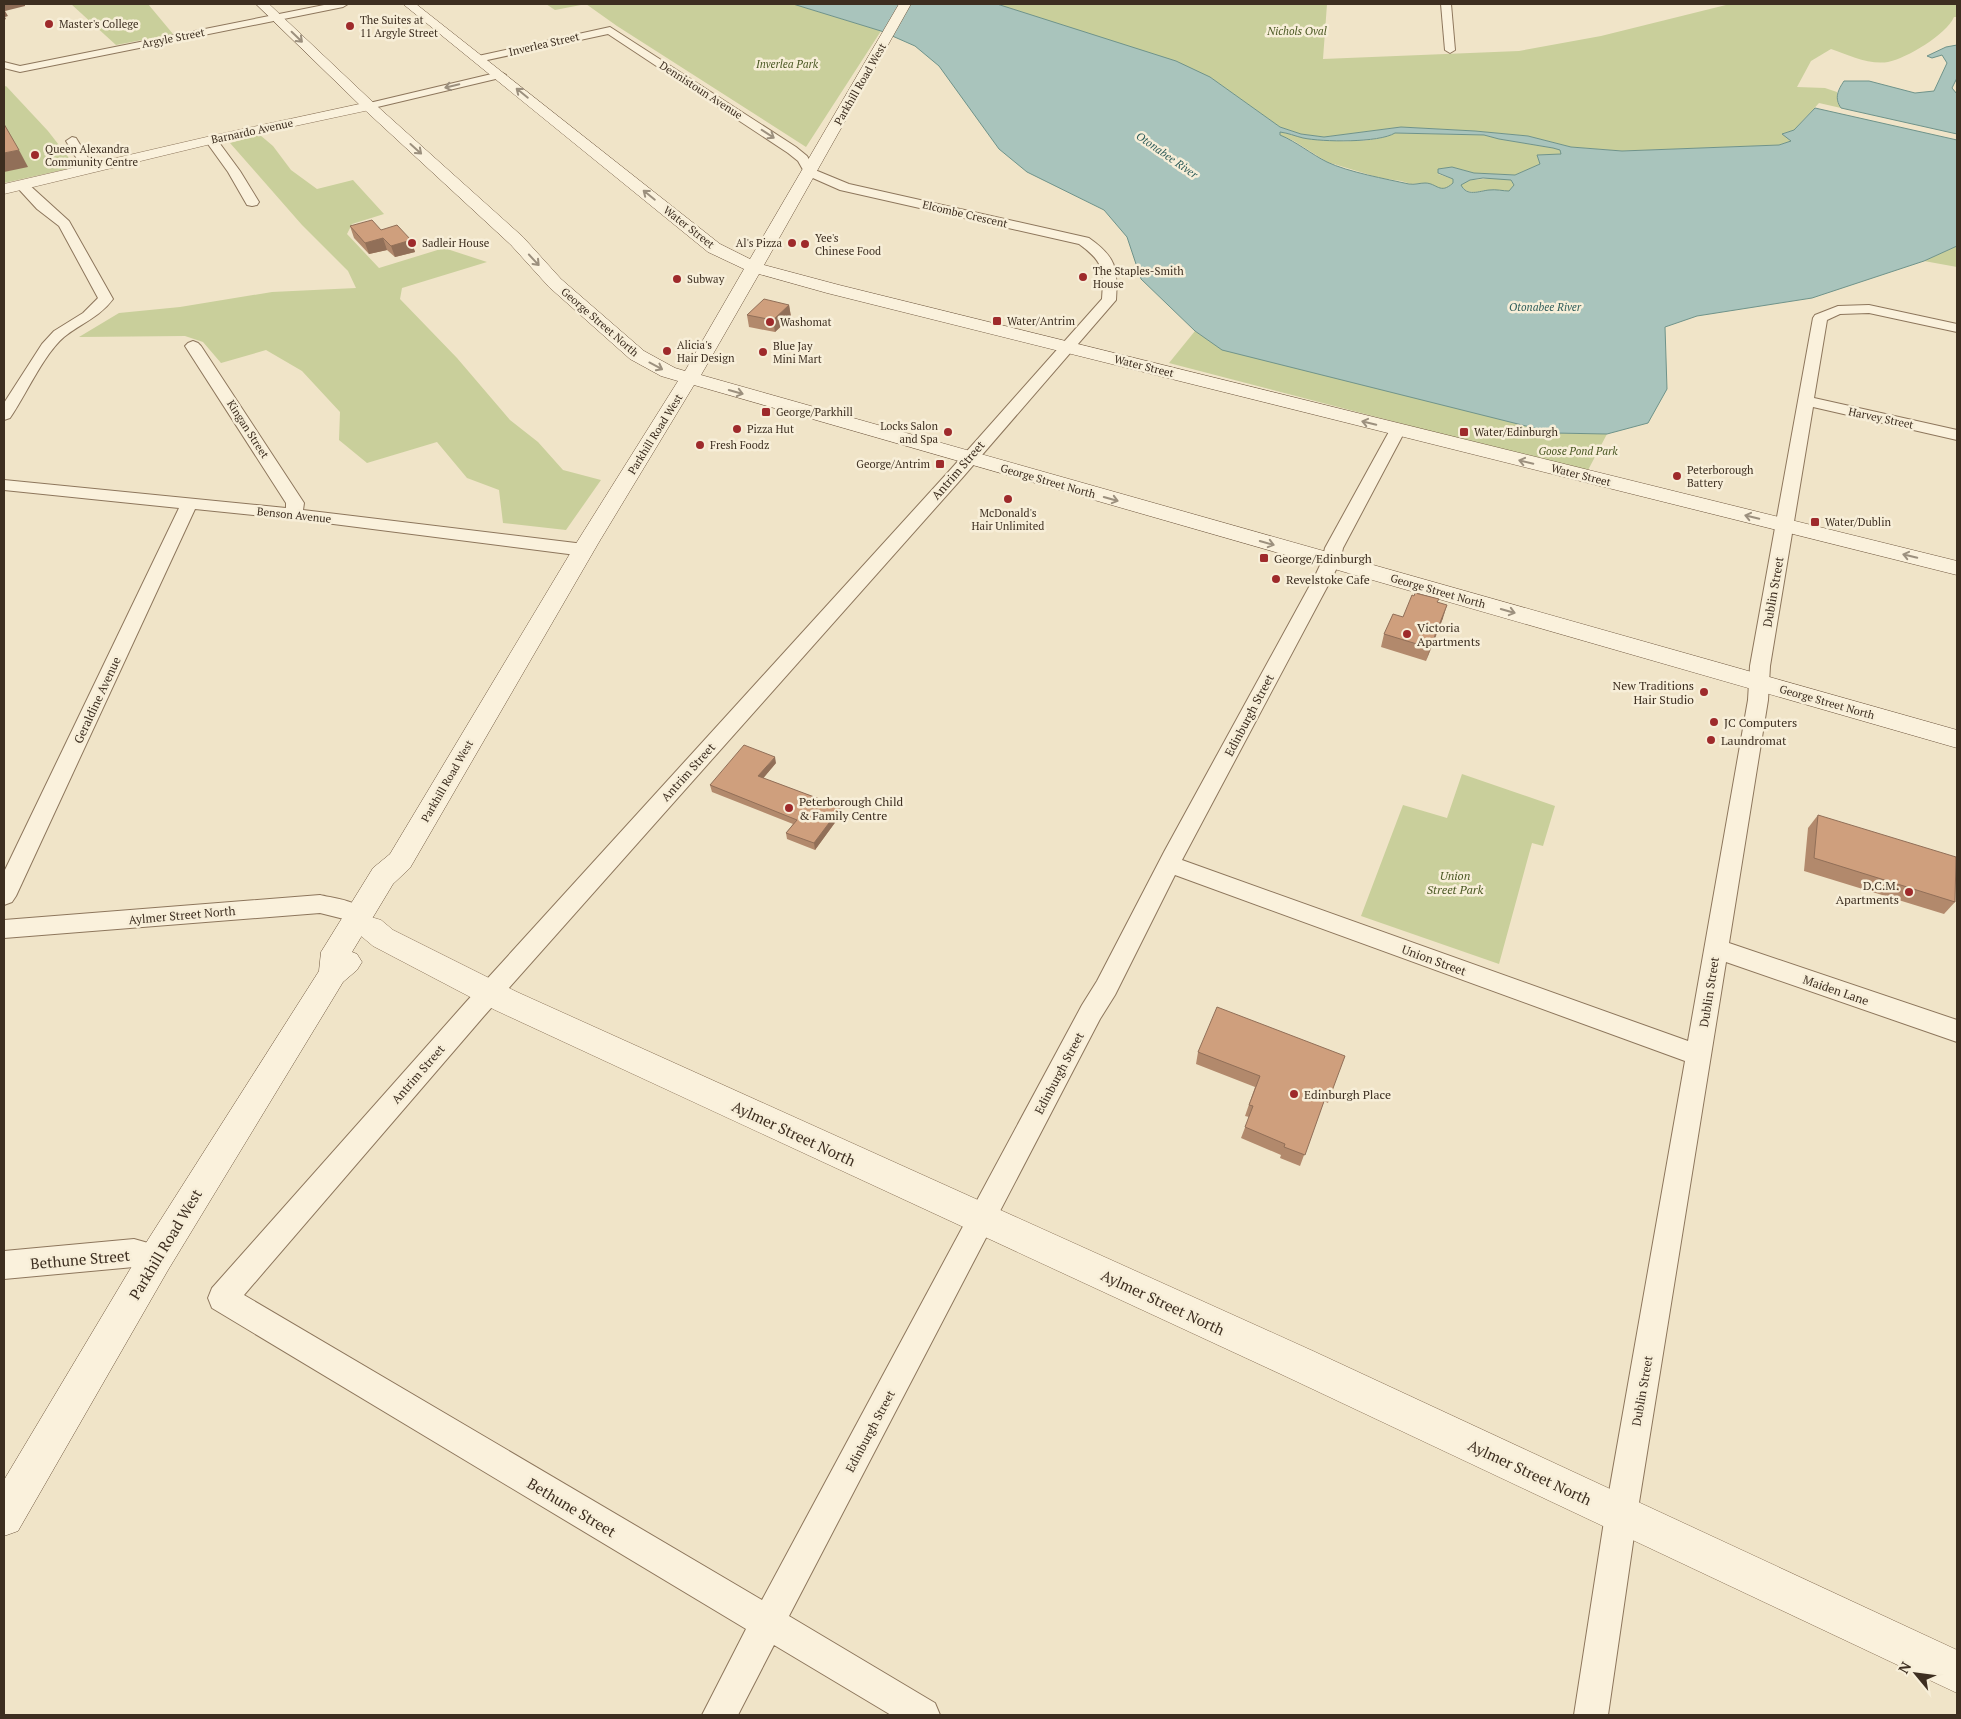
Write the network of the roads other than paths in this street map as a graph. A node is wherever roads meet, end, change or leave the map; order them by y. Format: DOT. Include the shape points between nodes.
graph roads {
  1 [pos="262,4"];
  2 [pos="343,4"];
  3 [pos="409,4"];
  4 [pos="906,4"];
  5 [pos="1446,4"];
  6 [pos="276,17"];
  7 [pos="610,30"];
  8 [pos="1450,50"];
  9 [pos="478,59"];
  10 [pos="4,65"];
  11 [pos="500,75"];
  12 [pos="369,106"];
  13 [pos="211,140"];
  14 [pos="72,141"];
  15 [pos="824,146"];
  16 [pos="792,150"];
  17 [pos="89,169"];
  18 [pos="810,172"];
  19 [pos="21,185"];
  20 [pos="845,186"];
  21 [pos="4,189"];
  22 [pos="796,195"];
  23 [pos="252,202"];
  24 [pos="773,233"];
  25 [pos="1084,242"];
  26 [pos="714,248"];
  27 [pos="753,267"];
  28 [pos="1957,328"];
  29 [pos="193,346"];
  30 [pos="1069,346"];
  31 [pos="689,378"];
  32 [pos="1805,401"];
  33 [pos="4,415"];
  34 [pos="1397,431"];
  35 [pos="1957,435"];
  36 [pos="968,459"];
  37 [pos="4,485"];
  38 [pos="189,504"];
  39 [pos="294,514"];
  40 [pos="1784,525"];
  41 [pos="584,550"];
  42 [pos="1331,561"];
  43 [pos="1957,568"];
  44 [pos="1759,682"];
  45 [pos="1957,739"];
  46 [pos="1169,864"];
  47 [pos="4,896"];
  48 [pos="364,923"];
  49 [pos="4,930"];
  50 [pos="1716,948"];
  51 [pos="489,993"];
  52 [pos="1957,1031"];
  53 [pos="1698,1055"];
  54 [pos="981,1219"];
  55 [pos="156,1258"];
  56 [pos="4,1265"];
  57 [pos="222,1298"];
  58 [pos="1621,1515"];
  59 [pos="4,1517"];
  60 [pos="768,1624"];
  61 [pos="1957,1672"];
  62 [pos="719,1715"];
  63 [pos="923,1715"];
  64 [pos="1590,1715"];
  1 -- 6 [label="main road, George Street North"];
  2 -- 6 [label="street, Argyle Street"];
  3 -- 9 [label="main road, Water Street"];
  4 -- 15 [label="main road, Parkhill Road West"];
  5 -- 8 [label="street"];
  6 -- 10 [label="street, Argyle Street" via="20,69"];
  6 -- 12 [label="main road, George Street North, one-way"];
  7 -- 9 [label="street, Inverlea Street"];
  7 -- 16 [label="street, Dennistoun Avenue, one-way"];
  9 -- 11 [label="main road, Water Street"];
  11 -- 12 [label="street, Barnardo Avenue, one-way"];
  26 -- 11 [label="main road, Water Street, one-way"];
  12 -- 13 [label="main road, Barnardo Avenue"];
  12 -- 31 [label="main road, George Street North, one-way" via="637,356"];
  13 -- 17 [label="main road, Barnardo Avenue"];
  13 -- 23 [label="street"];
  14 -- 17 [label="street"];
  15 -- 16 [label="street"];
  15 -- 18 [label="main road, Parkhill Road West"];
  16 -- 18 [label="street, Dennistoun Avenue" via="803,159"];
  17 -- 19 [label="main road, Barnardo Avenue"];
  18 -- 20 [label="street, Elcombe Crescent"];
  18 -- 22 [label="main road, Parkhill Road West"];
  19 -- 21 [label="main road, Barnardo Avenue"];
  19 -- 33 [label="street" via="64,224 106,299 88,316 59,334 47,347"];
  20 -- 22 [label="street, Elcombe Crescent" via="806,189"];
  20 -- 25 [label="street, Elcombe Crescent"];
  22 -- 24 [label="main road, Parkhill Road West"];
  24 -- 26 [label="main road"];
  24 -- 27 [label="main road, Parkhill Road West"];
  25 -- 30 [label="street, Antrim Street" via="1102,253 1111,270 1109,300"];
  26 -- 27 [label="main road, Water Street"];
  27 -- 30 [label="main road, Water Street"];
  27 -- 31 [label="main road, Parkhill Road West"];
  28 -- 32 [label="street, Dublin Street" via="1869,309 1838,310 1820,318"];
  29 -- 39 [label="street, Kingan Street" via="295,502"];
  34 -- 30 [label="main road, Water Street, one-way"];
  30 -- 36 [label="street, Antrim Street"];
  31 -- 36 [label="main road, George Street North, one-way"];
  31 -- 41 [label="main road, Parkhill Road West"];
  32 -- 35 [label="street, Harvey Street"];
  32 -- 40 [label="street, Dublin Street"];
  40 -- 34 [label="main road, Water Street, one-way"];
  34 -- 42 [label="street, Edinburgh Street" via="1334,548"];
  36 -- 42 [label="main road, George Street North, one-way"];
  36 -- 51 [label="street, Antrim Street"];
  37 -- 38 [label="street, Benson Avenue"];
  38 -- 39 [label="street, Benson Avenue"];
  38 -- 47 [label="street, Geraldine Avenue"];
  39 -- 41 [label="street, Benson Avenue"];
  43 -- 40 [label="main road, Water Street, one-way"];
  40 -- 44 [label="street, Dublin Street"];
  41 -- 48 [label="main road, Parkhill Road West" via="400,862 401,878"];
  42 -- 44 [label="main road, George Street North, one-way"];
  42 -- 46 [label="street, Edinburgh Street"];
  44 -- 45 [label="main road, George Street North"];
  44 -- 50 [label="street, Dublin Street"];
  46 -- 53 [label="street, Union Street"];
  46 -- 54 [label="street, Edinburgh Street"];
  48 -- 49 [label="street, Aylmer Street North" via="351,912 320,904"];
  48 -- 51 [label="main road, Aylmer Street North" via="383,938"];
  48 -- 55 [label="main road, Parkhill Road West" via="354,956 333,974"];
  50 -- 52 [label="street, Maiden Lane"];
  50 -- 53 [label="street, Dublin Street"];
  51 -- 54 [label="main road, Aylmer Street North"];
  51 -- 57 [label="street, Antrim Street"];
  53 -- 58 [label="street, Dublin Street"];
  54 -- 58 [label="main road, Aylmer Street North"];
  54 -- 60 [label="street, Edinburgh Street"];
  55 -- 56 [label="street, Bethune Street" via="134,1254"];
  55 -- 59 [label="main road, Parkhill Road West"];
  57 -- 60 [label="street, Bethune Street"];
  58 -- 61 [label="main road, Aylmer Street North"];
  58 -- 64 [label="street, Dublin Street"];
  60 -- 62 [label="street, Edinburgh Street"];
  60 -- 63 [label="street, Bethune Street"];
}
